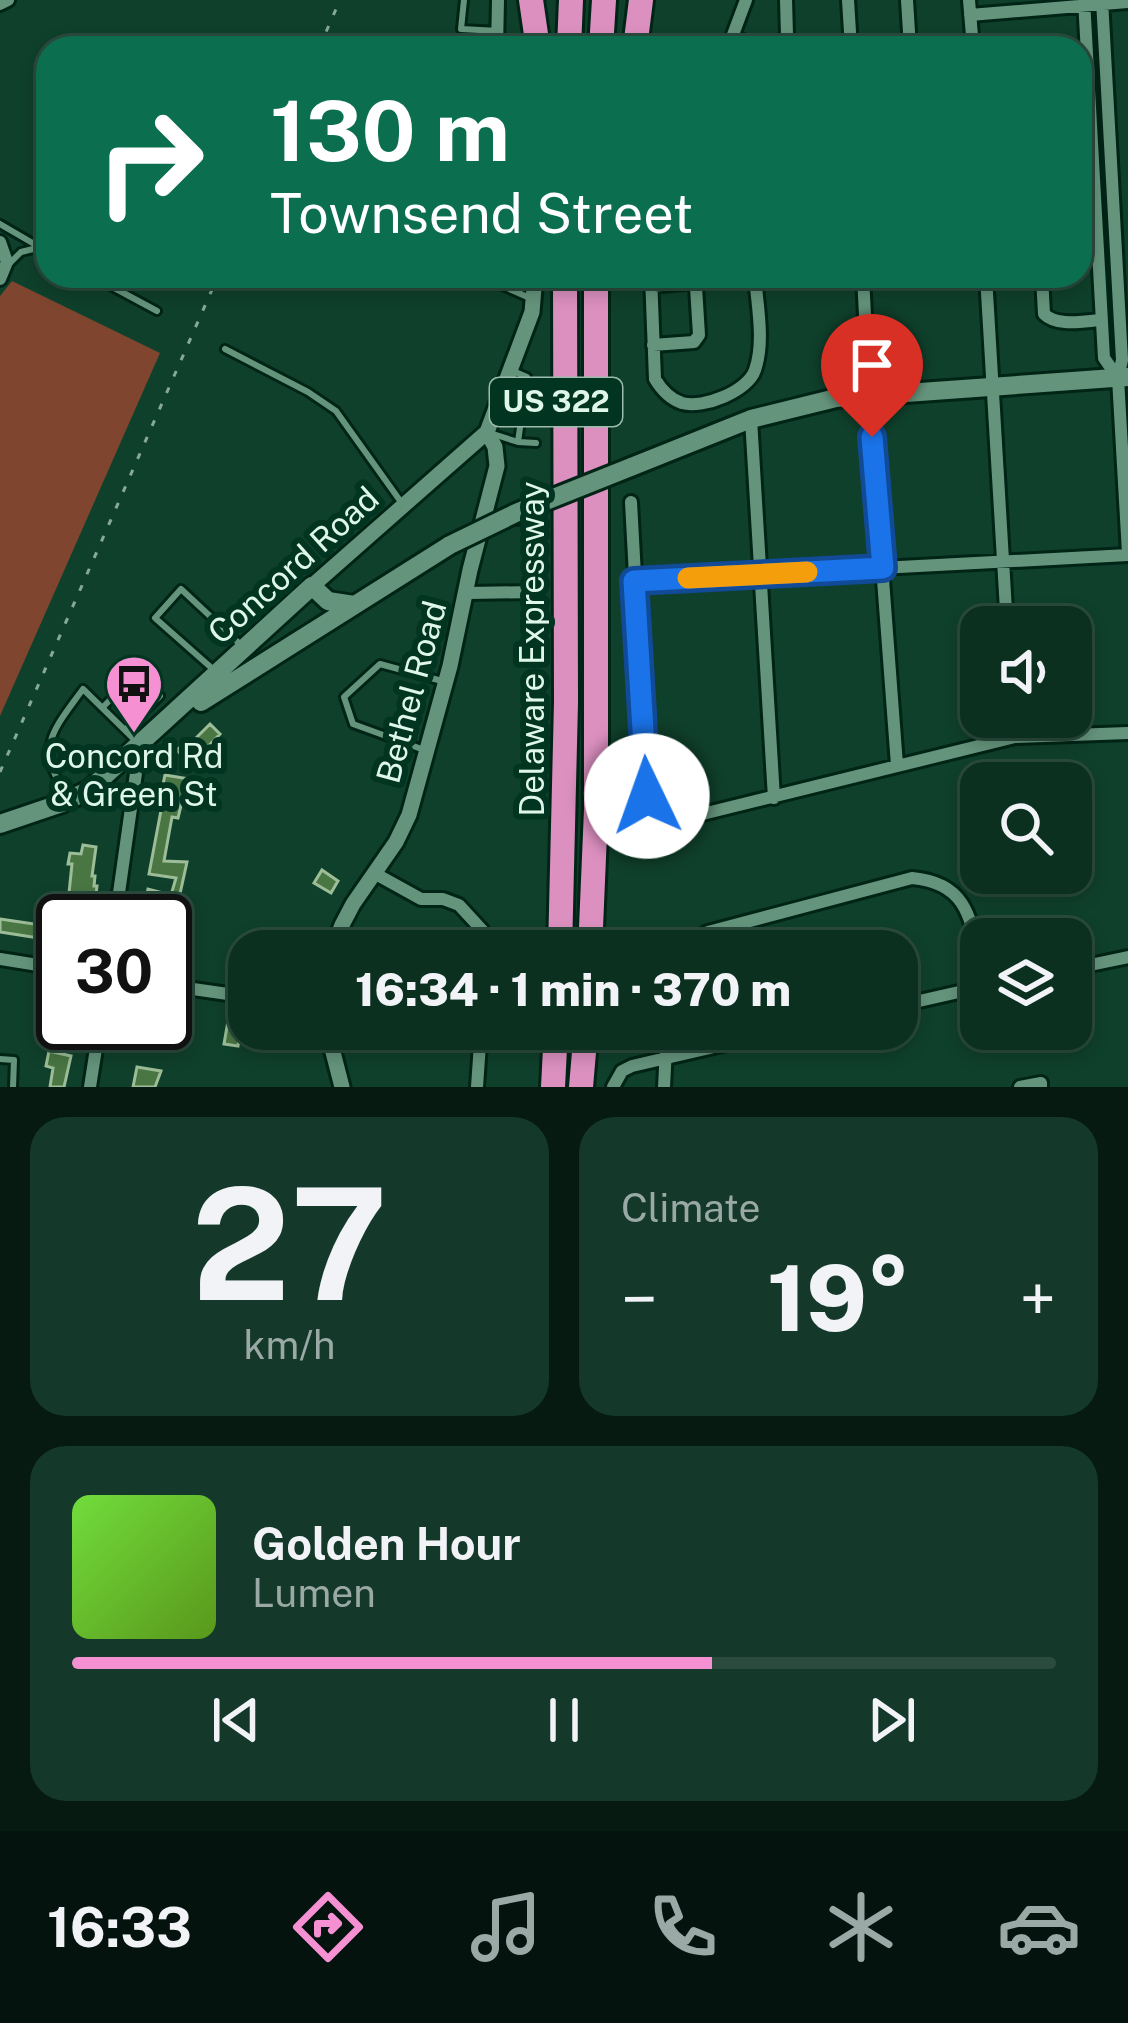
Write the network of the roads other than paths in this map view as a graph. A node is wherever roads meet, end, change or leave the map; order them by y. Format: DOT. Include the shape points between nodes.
graph roads {
  1 [pos="8,0"];
  2 [pos="464,0"];
  3 [pos="498,0"];
  4 [pos="522,0"];
  5 [pos="531,0"];
  6 [pos="571,0"];
  7 [pos="604,0"];
  8 [pos="641,0"];
  9 [pos="746,0"];
  10 [pos="786,0"];
  11 [pos="848,0"];
  12 [pos="908,0"];
  13 [pos="1102,2"];
  14 [pos="1128,2"];
  15 [pos="1084,3"];
  16 [pos="0,4"];
  17 [pos="970,7"];
  18 [pos="499,31"];
  19 [pos="498,36"];
  20 [pos="524,36"];
  21 [pos="536,36"];
  22 [pos="570,36"];
  23 [pos="602,36"];
  24 [pos="636,36"];
  25 [pos="733,36"];
  26 [pos="786,36"];
  27 [pos="850,36"];
  28 [pos="910,36"];
  29 [pos="1086,36"];
  30 [pos="1092,128"];
  31 [pos="1128,157"];
  32 [pos="1112,158"];
  33 [pos="1094,159"];
  34 [pos="1092,174"];
  35 [pos="1114,201"];
  36 [pos="1092,203"];
  37 [pos="0,224"];
  38 [pos="1092,236"];
  39 [pos="0,242"];
  40 [pos="36,245"];
  41 [pos="36,251"];
  42 [pos="3,273"];
  43 [pos="114,288"];
  44 [pos="507,288"];
  45 [pos="535,288"];
  46 [pos="556,288"];
  47 [pos="566,288"];
  48 [pos="596,288"];
  49 [pos="608,288"];
  50 [pos="651,288"];
  51 [pos="695,288"];
  52 [pos="756,288"];
  53 [pos="864,288"];
  54 [pos="987,288"];
  55 [pos="1043,288"];
  56 [pos="534,300"];
  57 [pos="157,311"];
  58 [pos="1102,320"];
  59 [pos="652,345"];
  60 [pos="225,349"];
  61 [pos="511,370"];
  62 [pos="1123,377"];
  63 [pos="992,387"];
  64 [pos="869,394"];
  65 [pos="751,419"];
  66 [pos="487,432"];
  67 [pos="596,440"];
  68 [pos="518,442"];
  69 [pos="536,442"];
  70 [pos="631,502"];
  71 [pos="403,505"];
  72 [pos="536,519"];
  73 [pos="482,524"];
  74 [pos="566,528"];
  75 [pos="1128,554"];
  76 [pos="1002,562"];
  77 [pos="883,568"];
  78 [pos="758,575"];
  79 [pos="634,581"];
  80 [pos="312,586"];
  81 [pos="533,592"];
  82 [pos="468,593"];
  83 [pos="354,605"];
  84 [pos="1005,606"];
  85 [pos="286,610"];
  86 [pos="322,626"];
  87 [pos="244,649"];
  88 [pos="218,674"];
  89 [pos="446,682"];
  90 [pos="102,708"];
  91 [pos="162,725"];
  92 [pos="125,730"];
  93 [pos="1128,733"];
  94 [pos="1092,734"];
  95 [pos="1011,738"];
  96 [pos="140,745"];
  97 [pos="428,751"];
  98 [pos="897,765"];
  99 [pos="774,798"];
  100 [pos="71,799"];
  101 [pos="0,824"];
  102 [pos="374,873"];
  103 [pos="119,894"];
  104 [pos="970,918"];
  105 [pos="340,930"];
  106 [pos="482,930"];
  107 [pos="561,930"];
  108 [pos="591,930"];
  109 [pos="716,930"];
  110 [pos="1128,957"];
  111 [pos="0,958"];
  112 [pos="36,964"];
  113 [pos="1092,965"];
  114 [pos="192,989"];
  115 [pos="960,992"];
  116 [pos="228,994"];
  117 [pos="918,1001"];
  118 [pos="96,1050"];
  119 [pos="332,1050"];
  120 [pos="480,1050"];
  121 [pos="555,1050"];
  122 [pos="584,1050"];
  123 [pos="665,1050"];
  124 [pos="696,1050"];
  125 [pos="664,1057"];
  126 [pos="0,1058"];
  127 [pos="1041,1085"];
  128 [pos="13,1087"];
  129 [pos="90,1087"];
  130 [pos="342,1087"];
  131 [pos="477,1087"];
  132 [pos="553,1087"];
  133 [pos="581,1087"];
  134 [pos="613,1087"];
  135 [pos="664,1087"];
  136 [pos="1020,1087"];
  1 -- 16 [label="street"];
  2 -- 18 [label="lane" via="461,29"];
  3 -- 18 [label="street"];
  4 -- 20 [label="highway"];
  5 -- 21 [label="highway"];
  6 -- 22 [label="highway"];
  7 -- 23 [label="highway"];
  8 -- 24 [label="highway"];
  9 -- 25 [label="street"];
  10 -- 26 [label="street"];
  11 -- 27 [label="street"];
  12 -- 28 [label="street"];
  13 -- 14 [label="street"];
  13 -- 15 [label="street"];
  13 -- 32 [label="street"];
  15 -- 17 [label="street"];
  15 -- 29 [label="street"];
  18 -- 19 [label="street"];
  30 -- 33 [label="street"];
  31 -- 32 [label="street"];
  32 -- 33 [label="street"];
  32 -- 35 [label="street"];
  33 -- 34 [label="street"];
  35 -- 36 [label="street"];
  35 -- 62 [label="street"];
  37 -- 40 [label="lane"];
  38 -- 58 [label="street"];
  39 -- 42 [label="street"];
  41 -- 42 [label="lane" via="21,252"];
  43 -- 57 [label="lane"];
  44 -- 56 [label="lane"];
  45 -- 56 [label="street, Concord Road"];
  46 -- 74 [label="highway, US 322"];
  47 -- 74 [label="highway, Delaware Expressway"];
  48 -- 67 [label="highway, Delaware Expressway"];
  49 -- 67 [label="highway, US 322"];
  50 -- 59 [label="street"];
  51 -- 59 [label="street" via="700,335"];
  52 -- 59 [label="street" via="759,350 741,387 697,404 680,402 655,379"];
  53 -- 64 [label="street"];
  54 -- 63 [label="street"];
  55 -- 58 [label="street" via="1047,318"];
  56 -- 61 [label="street, Concord Road"];
  58 -- 62 [label="street" via="1104,358"];
  60 -- 71 [label="lane" via="336,411"];
  61 -- 66 [label="street, Concord Road"];
  61 -- 68 [label="lane" via="527,377"];
  62 -- 63 [label="main road"];
  62 -- 75 [label="street"];
  63 -- 64 [label="main road"];
  63 -- 76 [label="street"];
  64 -- 65 [label="main road"];
  64 -- 77 [label="street"];
  65 -- 78 [label="street"];
  65 -- 83 [label="main road, bridge" via="518,512"];
  66 -- 68 [label="lane"];
  66 -- 71 [label="street, Concord Road"];
  66 -- 73 [label="street, Bethel Road" via="497,466"];
  67 -- 108 [label="highway, Delaware Expressway"];
  68 -- 69 [label="lane"];
  70 -- 79 [label="street"];
  71 -- 80 [label="street, Concord Road"];
  72 -- 73 [label="lane"];
  73 -- 82 [label="street, Bethel Road"];
  74 -- 107 [label="highway, Delaware Expressway"];
  75 -- 76 [label="street"];
  76 -- 77 [label="street"];
  76 -- 84 [label="street"];
  77 -- 78 [label="street"];
  77 -- 98 [label="street"];
  78 -- 79 [label="street"];
  78 -- 99 [label="street"];
  79 -- 99 [label="street" via="651,812 670,822"];
  80 -- 83 [label="main road" via="328,602"];
  80 -- 85 [label="main road, Concord Road"];
  81 -- 82 [label="street"];
  82 -- 89 [label="street, Bethel Road"];
  83 -- 86 [label="main road"];
  85 -- 86 [label="main road" via="305,626"];
  85 -- 87 [label="main road, Concord Road"];
  86 -- 91 [label="main road"];
  87 -- 88 [label="main road, Concord Road"];
  87 -- 88 [label="lane" via="181,589 155,618"];
  88 -- 91 [label="main road, Concord Road"];
  89 -- 97 [label="street, Bethel Road"];
  89 -- 97 [label="lane" via="380,664 344,697 353,724"];
  90 -- 92 [label="lane"];
  90 -- 92 [label="lane" via="137,673 160,695"];
  90 -- 100 [label="lane" via="83,689 49,746 54,777"];
  91 -- 96 [label="main road, Concord Road"];
  92 -- 96 [label="lane"];
  93 -- 94 [label="street"];
  95 -- 98 [label="street"];
  96 -- 100 [label="main road, Concord Road"];
  96 -- 103 [label="street"];
  97 -- 102 [label="street, Bethel Road" via="403,830"];
  98 -- 99 [label="street"];
  100 -- 101 [label="main road, Concord Road"];
  102 -- 105 [label="street, Bethel Road"];
  102 -- 106 [label="street" via="413,896 452,902"];
  104 -- 109 [label="street" via="948,888 912,878"];
  110 -- 113 [label="street"];
  111 -- 112 [label="street"];
  114 -- 116 [label="street"];
  115 -- 117 [label="street"];
  118 -- 129 [label="street"];
  119 -- 130 [label="street"];
  120 -- 131 [label="street"];
  121 -- 132 [label="highway"];
  122 -- 133 [label="highway"];
  123 -- 125 [label="street"];
  124 -- 125 [label="street"];
  125 -- 134 [label="street" via="622,1071"];
  125 -- 135 [label="street"];
  126 -- 128 [label="lane" via="14,1060"];
  127 -- 136 [label="street"];
}
